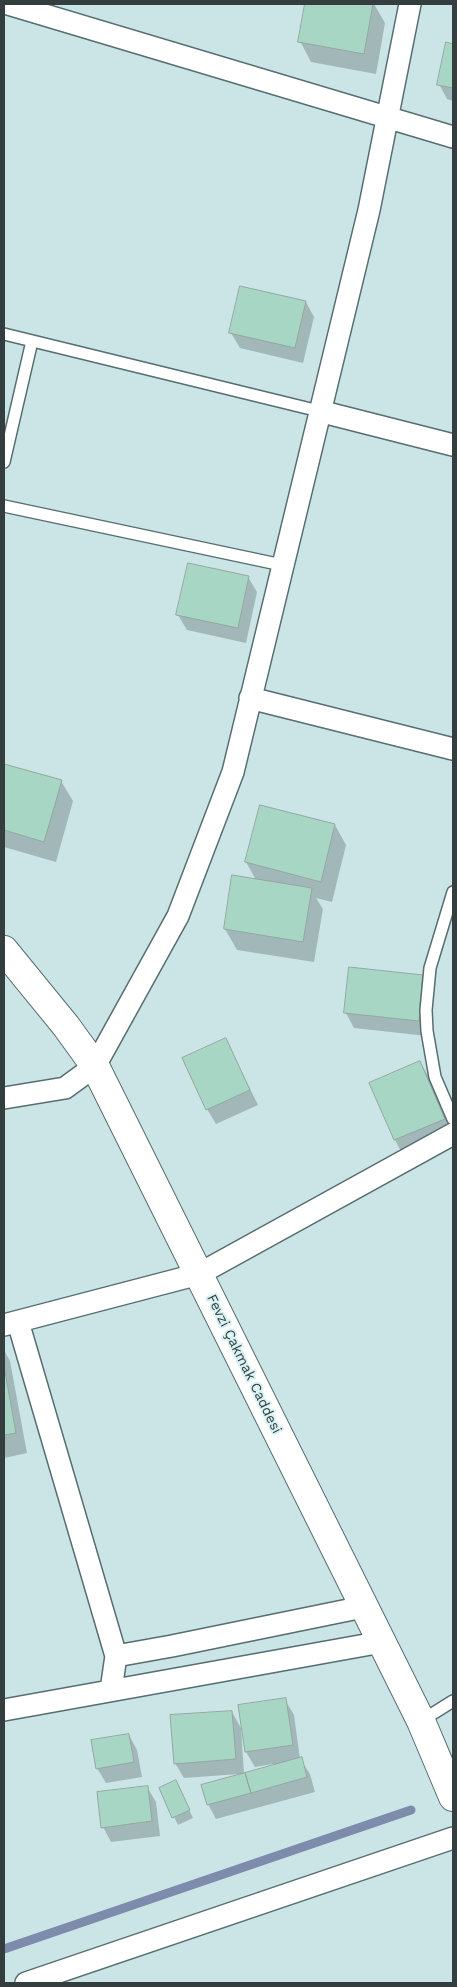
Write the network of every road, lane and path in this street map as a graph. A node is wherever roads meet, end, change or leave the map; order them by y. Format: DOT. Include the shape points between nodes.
graph roads {
  1 [pos="8,4"];
  2 [pos="410,4"];
  3 [pos="386,118"];
  4 [pos="453,137"];
  5 [pos="4,334"];
  6 [pos="32,341"];
  7 [pos="319,411"];
  8 [pos="453,445"];
  9 [pos="4,462"];
  10 [pos="4,506"];
  11 [pos="282,564"];
  12 [pos="250,698"];
  13 [pos="453,750"];
  14 [pos="453,892"];
  15 [pos="4,950"];
  16 [pos="95,1066"];
  17 [pos="4,1098"];
  18 [pos="453,1119"];
  19 [pos="453,1134"];
  20 [pos="199,1274"];
  21 [pos="11,1324"];
  22 [pos="363,1607"];
  23 [pos="382,1642"];
  24 [pos="116,1656"];
  25 [pos="111,1690"];
  26 [pos="453,1701"];
  27 [pos="4,1710"];
  28 [pos="421,1721"];
  29 [pos="453,1797"];
  30 [pos="453,1838"];
  31 [pos="26,1983"];
  1 -- 3 [label="street"];
  2 -- 3 [label="street"];
  3 -- 4 [label="street"];
  3 -- 7 [label="street" via="369,210"];
  5 -- 6 [label="lane"];
  6 -- 7 [label="lane"];
  6 -- 9 [label="lane"];
  7 -- 8 [label="street"];
  7 -- 11 [label="street"];
  10 -- 11 [label="lane"];
  11 -- 12 [label="street"];
  12 -- 13 [label="street"];
  12 -- 16 [label="street" via="233,772 178,916"];
  14 -- 18 [label="lane" via="430,968 426,1010 436,1077"];
  15 -- 16 [label="street, Fevzi Çakmak Caddesi"];
  16 -- 17 [label="street" via="65,1088"];
  16 -- 20 [label="street, Fevzi Çakmak Caddesi"];
  19 -- 20 [label="street"];
  20 -- 21 [label="street"];
  20 -- 22 [label="street, Fevzi Çakmak Caddesi"];
  21 -- 24 [label="street"];
  22 -- 23 [label="street, Fevzi Çakmak Caddesi"];
  22 -- 24 [label="street"];
  23 -- 25 [label="street"];
  23 -- 28 [label="street, Fevzi Çakmak Caddesi"];
  24 -- 25 [label="street"];
  25 -- 27 [label="street"];
  26 -- 28 [label="lane"];
  28 -- 29 [label="street, Fevzi Çakmak Caddesi"];
  30 -- 31 [label="street"];
}
